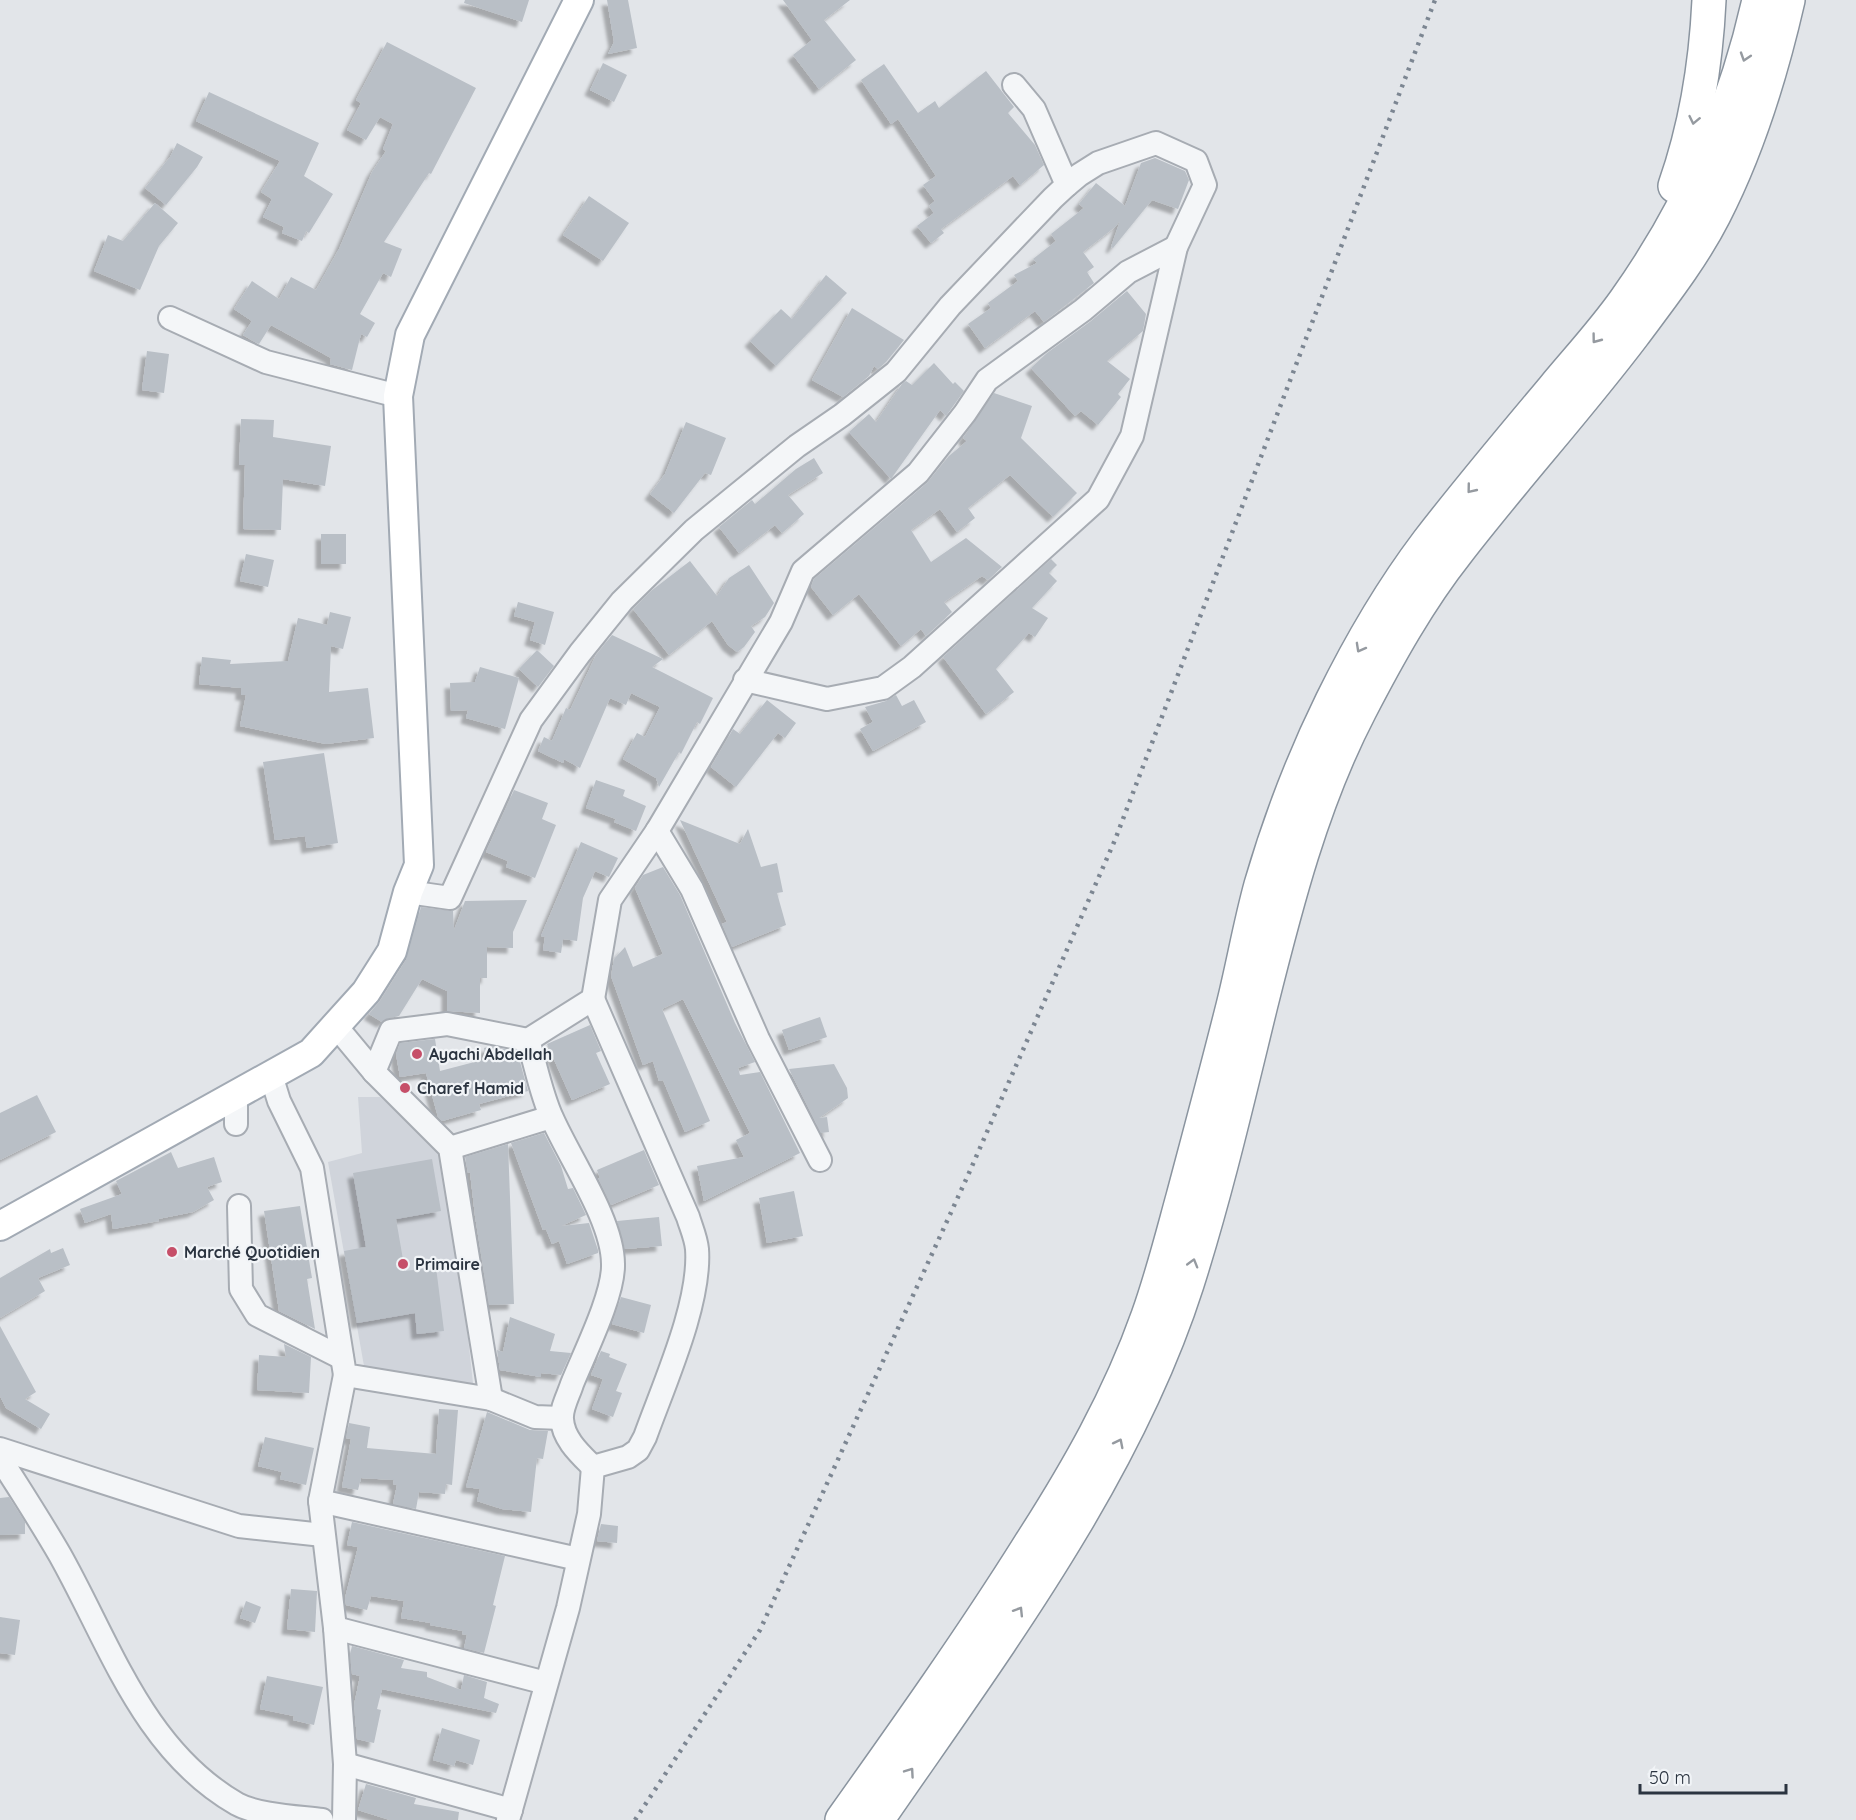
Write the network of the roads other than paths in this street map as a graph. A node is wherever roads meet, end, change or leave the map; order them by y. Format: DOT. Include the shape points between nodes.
graph roads {
  1 [pos="579,0"];
  2 [pos="1709,0"];
  3 [pos="1759,0"];
  4 [pos="1788,0"];
  5 [pos="1014,85"];
  6 [pos="1067,185"];
  7 [pos="1176,247"];
  8 [pos="1625,300"];
  9 [pos="170,318"];
  10 [pos="398,396"];
  11 [pos="746,680"];
  12 [pos="657,831"];
  13 [pos="408,892"];
  14 [pos="593,999"];
  15 [pos="335,1025"];
  16 [pos="528,1040"];
  17 [pos="374,1072"];
  18 [pos="271,1075"];
  19 [pos="236,1095"];
  20 [pos="551,1117"];
  21 [pos="236,1124"];
  22 [pos="450,1148"];
  23 [pos="820,1160"];
  24 [pos="239,1206"];
  25 [pos="0,1226"];
  26 [pos="344,1367"];
  27 [pos="491,1399"];
  28 [pos="561,1418"];
  29 [pos="6,1460"];
  30 [pos="593,1467"];
  31 [pos="320,1501"];
  32 [pos="323,1535"];
  33 [pos="578,1559"];
  34 [pos="335,1628"];
  35 [pos="546,1683"];
  36 [pos="345,1764"];
  37 [pos="509,1815"];
  38 [pos="322,1820"];
  39 [pos="344,1820"];
  40 [pos="842,1820"];
  41 [pos="877,1820"];
  1 -- 10 [label="main road" via="410,335"];
  2 -- 8 [label="highway, one-way" via="1704,64 1688,144 1669,204"];
  3 -- 8 [label="highway, one-way" via="1745,55 1710,151 1674,223"];
  41 -- 4 [label="highway, one-way" via="1080,1515 1152,1374 1186,1285 1292,888 1331,771 1357,715 1402,634 1453,556 1609,367 1683,268 1738,163 1776,50"];
  5 -- 6 [label="street" via="1034,109"];
  6 -- 7 [label="street" via="1098,164 1156,144 1196,161 1205,185"];
  6 -- 13 [label="street" via="950,306 896,372 694,530 622,601 531,720 450,898"];
  7 -- 11 [label="street" via="1128,273 987,380 918,473 803,571 781,622"];
  7 -- 11 [label="street" via="1132,436 1098,499 912,667 883,688 827,699"];
  8 -- 40 [label="highway, one-way" via="1427,543 1391,595 1349,668 1305,763 1263,880 1161,1278 1133,1355 1098,1430 1057,1502 977,1629"];
  9 -- 10 [label="street" via="266,362"];
  10 -- 13 [label="main road" via="420,866"];
  11 -- 12 [label="street"];
  12 -- 14 [label="street" via="610,900"];
  12 -- 23 [label="street" via="692,889 758,1038"];
  13 -- 15 [label="main road" via="392,951 366,992"];
  14 -- 16 [label="street"];
  14 -- 30 [label="street" via="688,1217 697,1247 696,1278 686,1322 645,1437 638,1450 628,1457"];
  15 -- 17 [label="street"];
  15 -- 18 [label="main road" via="310,1053"];
  16 -- 17 [label="street" via="447,1024 391,1031"];
  16 -- 20 [label="street"];
  17 -- 22 [label="street"];
  18 -- 19 [label="main road"];
  18 -- 26 [label="street" via="279,1101 312,1168"];
  19 -- 21 [label="street"];
  19 -- 25 [label="main road"];
  20 -- 22 [label="street"];
  20 -- 28 [label="street" via="606,1227 614,1265 609,1293"];
  22 -- 27 [label="street"];
  24 -- 26 [label="street" via="241,1289 257,1315"];
  26 -- 27 [label="street"];
  26 -- 31 [label="street"];
  27 -- 28 [label="street" via="535,1417"];
  28 -- 30 [label="street" via="575,1450"];
  29 -- 32 [label="street" via="239,1526"];
  29 -- 38 [label="street" via="132,1696 168,1747 203,1781 240,1805"];
  30 -- 33 [label="street" via="589,1514"];
  31 -- 32 [label="street"];
  31 -- 33 [label="street"];
  32 -- 34 [label="street"];
  33 -- 35 [label="street"];
  34 -- 35 [label="street"];
  34 -- 36 [label="street"];
  35 -- 37 [label="street"];
  36 -- 37 [label="street"];
  36 -- 39 [label="street"];
}
